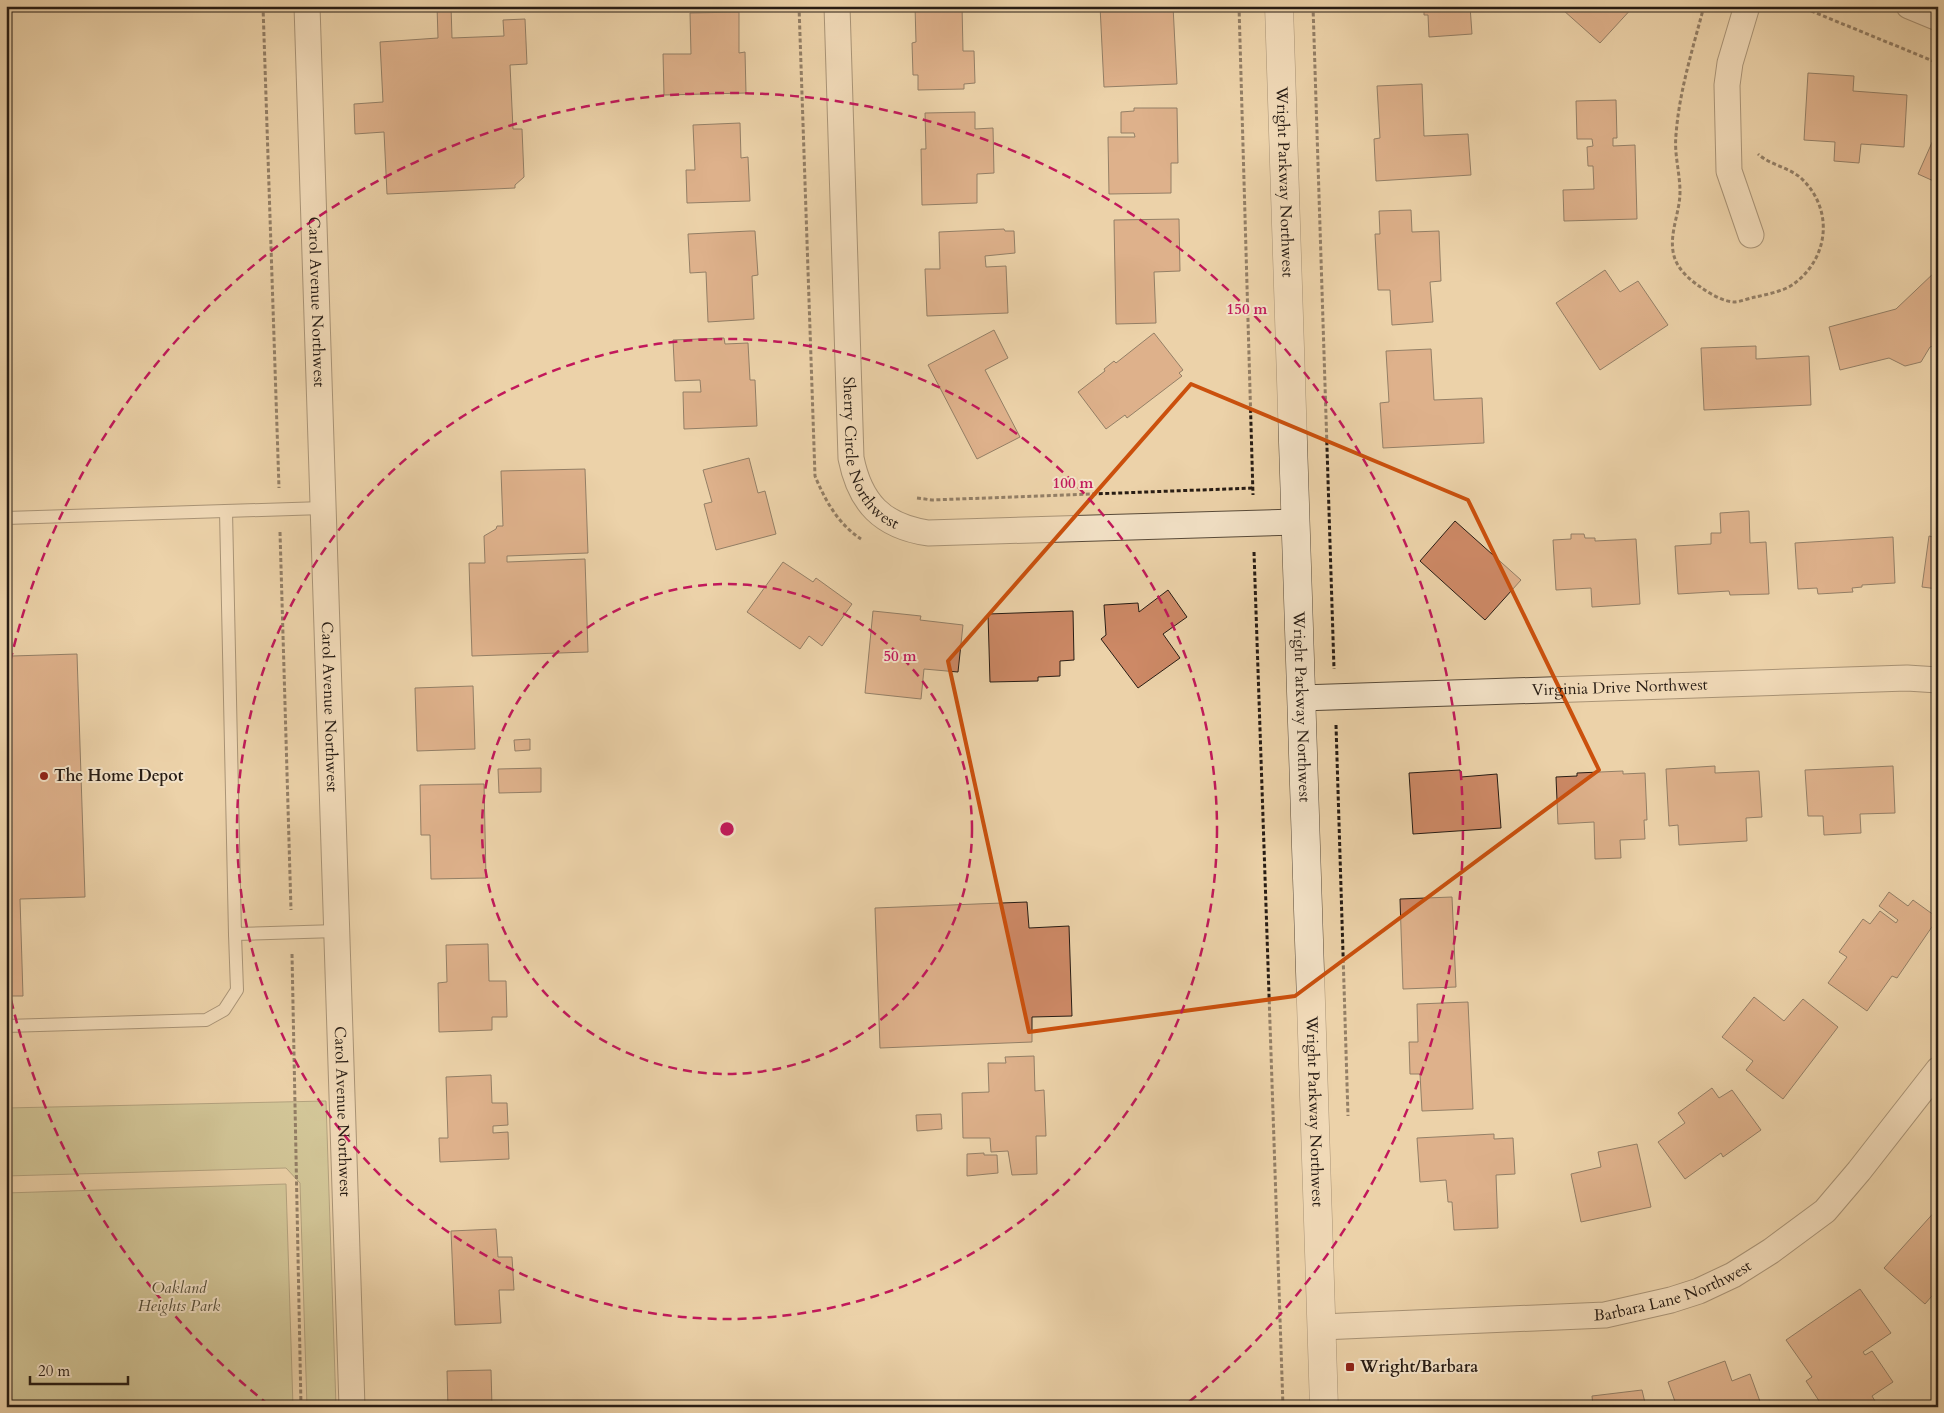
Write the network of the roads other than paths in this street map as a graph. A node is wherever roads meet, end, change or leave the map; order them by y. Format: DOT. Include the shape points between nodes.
graph roads {
  1 [pos="307,6"];
  2 [pos="837,6"];
  3 [pos="1279,6"];
  4 [pos="1747,6"];
  5 [pos="1909,6"];
  6 [pos="1938,18"];
  7 [pos="1751,235"];
  8 [pos="323,508"];
  9 [pos="226,511"];
  10 [pos="6,518"];
  11 [pos="1296,522"];
  12 [pos="1938,680"];
  13 [pos="1301,698"];
  14 [pos="337,931"];
  15 [pos="234,934"];
  16 [pos="6,1026"];
  17 [pos="1938,1070"];
  18 [pos="1321,1327"];
  19 [pos="352,1407"];
  20 [pos="1324,1407"];
  1 -- 8 [label="street, Carol Avenue Northwest"];
  2 -- 11 [label="street, Sherry Circle Northwest" via="851,458 855,480 876,510 892,524 928,533"];
  3 -- 11 [label="street, Wright Parkway Northwest"];
  4 -- 7 [label="street" via="1727,85 1728,171"];
  5 -- 6 [label="street"];
  8 -- 9 [label="lane"];
  8 -- 14 [label="street, Carol Avenue Northwest"];
  9 -- 10 [label="lane"];
  9 -- 15 [label="lane"];
  11 -- 13 [label="street, Wright Parkway Northwest"];
  12 -- 13 [label="street, Virginia Drive Northwest" via="1907,678"];
  13 -- 18 [label="street, Wright Parkway Northwest"];
  14 -- 15 [label="lane"];
  14 -- 19 [label="street, Carol Avenue Northwest"];
  15 -- 16 [label="lane" via="237,990 224,1010 206,1020"];
  17 -- 18 [label="street, Barbara Lane Northwest" via="1824,1211 1741,1270 1699,1291 1605,1315"];
  18 -- 20 [label="street, Wright Parkway Northwest"];
}
